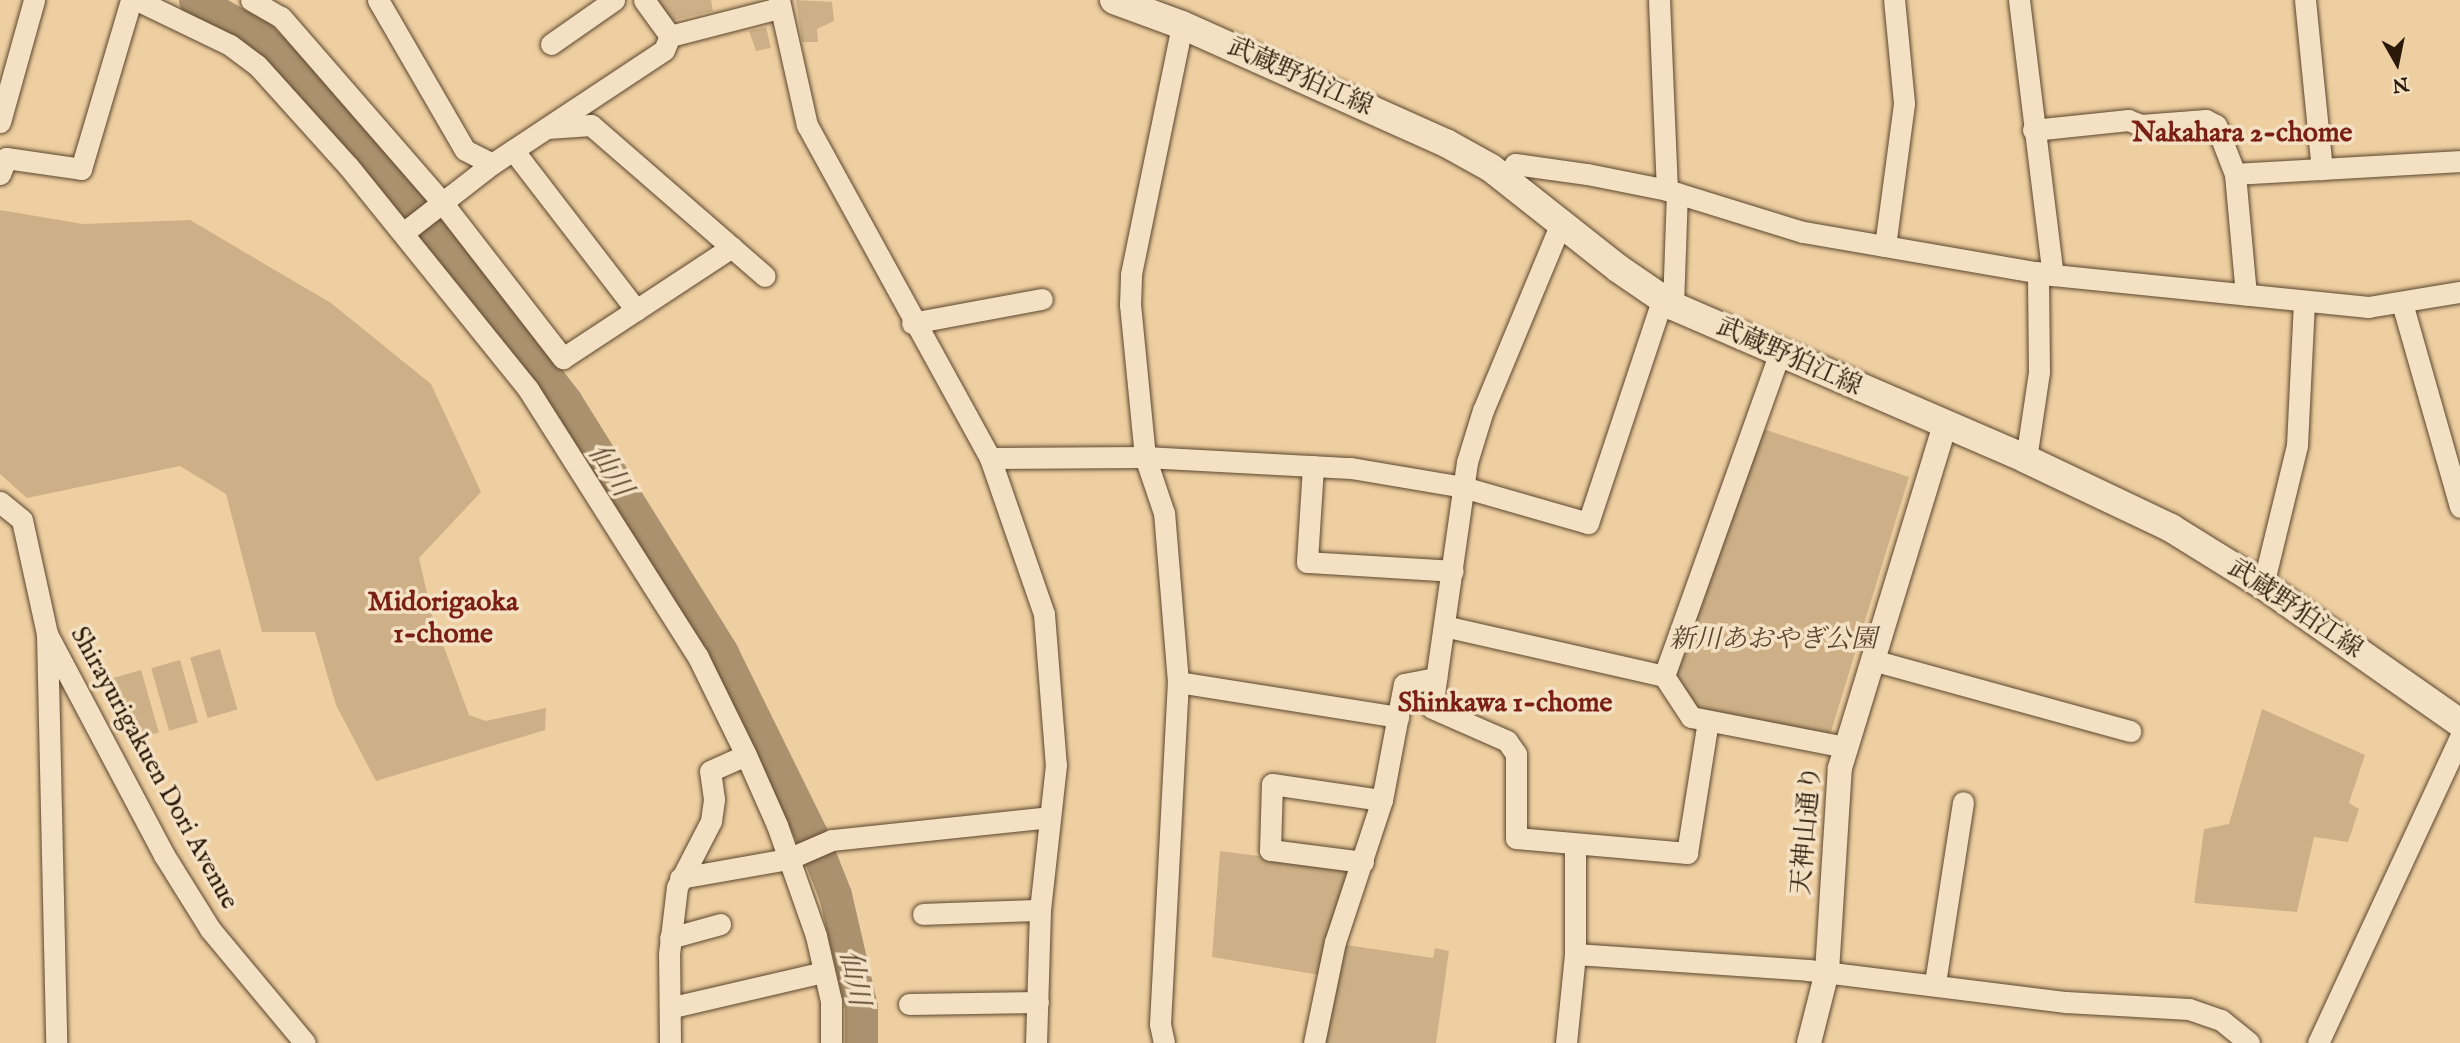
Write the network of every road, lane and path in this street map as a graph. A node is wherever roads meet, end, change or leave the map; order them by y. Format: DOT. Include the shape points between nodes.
graph roads {
  1 [pos="34,0"];
  2 [pos="131,0"];
  3 [pos="137,0"];
  4 [pos="251,0"];
  5 [pos="378,0"];
  6 [pos="614,0"];
  7 [pos="644,0"];
  8 [pos="1114,0"];
  9 [pos="1659,0"];
  10 [pos="1894,0"];
  11 [pos="2019,0"];
  12 [pos="2305,0"];
  13 [pos="779,4"];
  14 [pos="1182,25"];
  15 [pos="670,36"];
  16 [pos="551,44"];
  17 [pos="0,122"];
  18 [pos="545,128"];
  19 [pos="2033,130"];
  20 [pos="513,150"];
  21 [pos="2,162"];
  22 [pos="2460,162"];
  23 [pos="492,164"];
  24 [pos="2322,169"];
  25 [pos="2235,174"];
  26 [pos="1506,180"];
  27 [pos="1672,192"];
  28 [pos="437,204"];
  29 [pos="1561,223"];
  30 [pos="408,229"];
  31 [pos="1885,246"];
  32 [pos="732,247"];
  33 [pos="2045,274"];
  34 [pos="765,276"];
  35 [pos="2460,292"];
  36 [pos="2246,295"];
  37 [pos="1042,299"];
  38 [pos="2304,301"];
  39 [pos="1668,303"];
  40 [pos="2402,303"];
  41 [pos="636,310"];
  42 [pos="912,323"];
  43 [pos="1779,355"];
  44 [pos="1945,424"];
  45 [pos="1145,457"];
  46 [pos="990,458"];
  47 [pos="2026,459"];
  48 [pos="1313,466"];
  49 [pos="1463,487"];
  50 [pos="0,502"];
  51 [pos="2460,507"];
  52 [pos="1453,571"];
  53 [pos="2263,585"];
  54 [pos="1444,626"];
  55 [pos="47,634"];
  56 [pos="1872,660"];
  57 [pos="1664,676"];
  58 [pos="1436,678"];
  59 [pos="1178,682"];
  60 [pos="1398,717"];
  61 [pos="1708,721"];
  62 [pos="2460,723"];
  63 [pos="2130,732"];
  64 [pos="2460,737"];
  65 [pos="1845,747"];
  66 [pos="746,755"];
  67 [pos="1382,800"];
  68 [pos="1963,802"];
  69 [pos="1050,817"];
  70 [pos="1574,844"];
  71 [pos="793,857"];
  72 [pos="1363,862"];
  73 [pos="680,878"];
  74 [pos="1040,911"];
  75 [pos="923,914"];
  76 [pos="720,923"];
  77 [pos="670,938"];
  78 [pos="1575,954"];
  79 [pos="824,972"];
  80 [pos="1827,972"];
  81 [pos="1935,983"];
  82 [pos="1038,1002"];
  83 [pos="909,1004"];
  84 [pos="673,1007"];
  85 [pos="56,1043"];
  86 [pos="305,1043"];
  87 [pos="670,1043"];
  88 [pos="831,1043"];
  89 [pos="1035,1043"];
  90 [pos="1164,1043"];
  91 [pos="1314,1043"];
  92 [pos="1566,1043"];
  93 [pos="1808,1043"];
  94 [pos="2249,1043"];
  95 [pos="2318,1043"];
  1 -- 17 [label="street"];
  2 -- 21 [label="street" via="80,169"];
  3 -- 30 [label="street" via="230,45 257,65"];
  4 -- 28 [label="street" via="281,17"];
  5 -- 23 [label="street" via="466,150"];
  6 -- 16 [label="street"];
  7 -- 15 [label="street"];
  8 -- 14 [label="main road, 武蔵野狛江線"];
  9 -- 27 [label="street"];
  10 -- 31 [label="street" via="1904,103"];
  11 -- 19 [label="street"];
  12 -- 24 [label="street"];
  13 -- 15 [label="street"];
  13 -- 42 [label="street" via="807,125"];
  14 -- 26 [label="main road, 武蔵野狛江線" via="1411,126"];
  14 -- 45 [label="street" via="1131,274"];
  15 -- 18 [label="street" via="664,50"];
  18 -- 20 [label="street"];
  18 -- 32 [label="street" via="591,125"];
  19 -- 25 [label="street" via="2128,120 2141,125 2206,120 2216,125"];
  19 -- 33 [label="street"];
  20 -- 23 [label="street"];
  20 -- 41 [label="street"];
  22 -- 24 [label="street"];
  23 -- 28 [label="street"];
  24 -- 25 [label="street"];
  25 -- 36 [label="street"];
  26 -- 27 [label="street" via="1515,164"];
  26 -- 29 [label="main road, 武蔵野狛江線"];
  27 -- 31 [label="street" via="1803,232"];
  27 -- 39 [label="street"];
  28 -- 30 [label="street"];
  28 -- 41 [label="street" via="563,358"];
  29 -- 39 [label="main road, 武蔵野狛江線"];
  29 -- 49 [label="street" via="1483,410"];
  30 -- 66 [label="street" via="528,389 698,657"];
  31 -- 33 [label="street"];
  32 -- 34 [label="street"];
  32 -- 41 [label="street"];
  33 -- 36 [label="street"];
  33 -- 47 [label="street" via="2039,372"];
  35 -- 40 [label="street"];
  36 -- 38 [label="street"];
  37 -- 42 [label="street"];
  38 -- 40 [label="street" via="2368,307"];
  38 -- 53 [label="street" via="2297,445"];
  39 -- 43 [label="main road, 武蔵野狛江線"];
  39 -- 49 [label="street" via="1588,523"];
  40 -- 51 [label="street"];
  42 -- 46 [label="street"];
  43 -- 44 [label="main road, 武蔵野狛江線"];
  43 -- 57 [label="street"];
  44 -- 47 [label="main road, 武蔵野狛江線"];
  44 -- 56 [label="street, 天神山通り"];
  45 -- 46 [label="street"];
  45 -- 48 [label="street"];
  45 -- 59 [label="street" via="1164,513"];
  46 -- 69 [label="street" via="1044,614 1056,765"];
  47 -- 53 [label="main road, 武蔵野狛江線" via="2171,528"];
  48 -- 49 [label="street"];
  48 -- 52 [label="street" via="1307,562"];
  49 -- 52 [label="street"];
  50 -- 55 [label="street, Shirayurigakuen Dori Avenue" via="17,512 25,527"];
  52 -- 54 [label="street"];
  53 -- 62 [label="main road, 武蔵野狛江線"];
  54 -- 57 [label="street"];
  54 -- 58 [label="street"];
  55 -- 85 [label="street"];
  55 -- 86 [label="street, Shirayurigakuen Dori Avenue" via="164,855 210,929"];
  56 -- 63 [label="street"];
  56 -- 65 [label="street, 天神山通り"];
  57 -- 61 [label="street" via="1691,717"];
  58 -- 60 [label="street" via="1404,684"];
  58 -- 70 [label="street" via="1432,708 1507,741 1516,754 1516,838"];
  59 -- 60 [label="street"];
  59 -- 90 [label="street" via="1160,1024"];
  60 -- 67 [label="street"];
  61 -- 65 [label="street"];
  61 -- 70 [label="street" via="1686,853"];
  64 -- 95 [label="street"];
  65 -- 80 [label="street, 天神山通り" via="1836,796"];
  66 -- 71 [label="street"];
  66 -- 73 [label="street" via="710,771 711,821"];
  67 -- 72 [label="street"];
  67 -- 72 [label="street" via="1272,784 1270,850"];
  68 -- 81 [label="street"];
  69 -- 71 [label="street" via="828,842"];
  69 -- 74 [label="street"];
  70 -- 78 [label="street"];
  71 -- 73 [label="street"];
  71 -- 79 [label="street"];
  72 -- 91 [label="street" via="1325,977"];
  73 -- 77 [label="street"];
  74 -- 75 [label="street"];
  74 -- 82 [label="street"];
  76 -- 77 [label="street"];
  77 -- 84 [label="street"];
  78 -- 80 [label="street"];
  78 -- 92 [label="street" via="1566,1008"];
  79 -- 84 [label="street"];
  79 -- 88 [label="street" via="831,1001"];
  80 -- 81 [label="street"];
  80 -- 93 [label="street, 天神山通り"];
  81 -- 94 [label="street" via="2066,1002 2189,1009 2221,1020"];
  82 -- 83 [label="street"];
  82 -- 89 [label="street"];
  84 -- 87 [label="street"];
}
